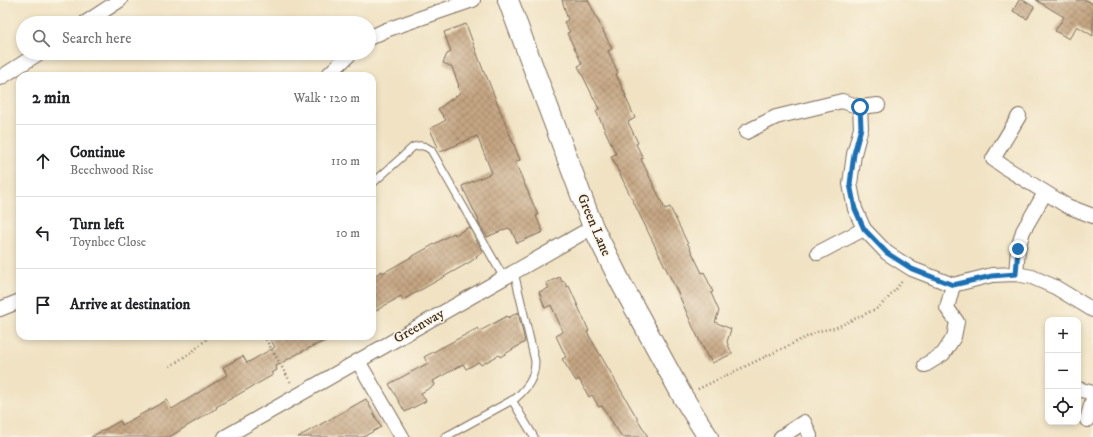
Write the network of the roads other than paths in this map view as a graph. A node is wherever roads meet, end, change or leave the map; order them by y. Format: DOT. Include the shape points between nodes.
graph roads {
  1 [pos="120,0"];
  2 [pos="473,0"];
  3 [pos="508,0"];
  4 [pos="96,16"];
  5 [pos="376,35"];
  6 [pos="28,60"];
  7 [pos="344,60"];
  8 [pos="331,72"];
  9 [pos="0,78"];
  10 [pos="878,105"];
  11 [pos="860,107"];
  12 [pos="1019,116"];
  13 [pos="746,132"];
  14 [pos="376,180"];
  15 [pos="1045,193"];
  16 [pos="1093,216"];
  17 [pos="593,227"];
  18 [pos="864,229"];
  19 [pos="818,253"];
  20 [pos="1016,274"];
  21 [pos="509,275"];
  22 [pos="953,285"];
  23 [pos="16,303"];
  24 [pos="0,309"];
  25 [pos="1093,310"];
  26 [pos="358,361"];
  27 [pos="925,366"];
  28 [pos="1081,390"];
  29 [pos="1093,393"];
  30 [pos="1093,398"];
  31 [pos="512,400"];
  32 [pos="1087,420"];
  33 [pos="810,436"];
  34 [pos="225,437"];
  35 [pos="402,437"];
  36 [pos="445,437"];
  37 [pos="534,437"];
  38 [pos="708,437"];
  39 [pos="781,437"];
  1 -- 4 [label="street"];
  2 -- 5 [label="street"];
  3 -- 17 [label="main road, Green Lane"];
  6 -- 9 [label="street"];
  7 -- 8 [label="street"];
  10 -- 11 [label="street"];
  11 -- 13 [label="street" via="842,101 776,117"];
  11 -- 18 [label="street" via="861,128 850,184 855,209"];
  12 -- 15 [label="street" via="993,159"];
  14 -- 21 [label="lane" via="413,147 426,146 431,150"];
  15 -- 16 [label="street" via="1067,206"];
  15 -- 20 [label="street" via="1023,231 1018,249"];
  17 -- 21 [label="street, Greenway"];
  17 -- 38 [label="main road, Green Lane" via="683,397"];
  18 -- 19 [label="street"];
  18 -- 22 [label="street" via="887,253 912,269"];
  20 -- 22 [label="street" via="992,276"];
  20 -- 25 [label="street" via="1032,277 1055,287"];
  21 -- 26 [label="street, Greenway"];
  21 -- 31 [label="lane" via="535,361 535,370 526,389"];
  22 -- 27 [label="street" via="947,308 957,322 954,337 943,354"];
  23 -- 24 [label="street"];
  26 -- 34 [label="street, Greenway"];
  26 -- 35 [label="street"];
  28 -- 29 [label="street"];
  30 -- 32 [label="street"];
  31 -- 36 [label="lane"];
  31 -- 37 [label="lane"];
  33 -- 39 [label="street" via="802,417"];
}
